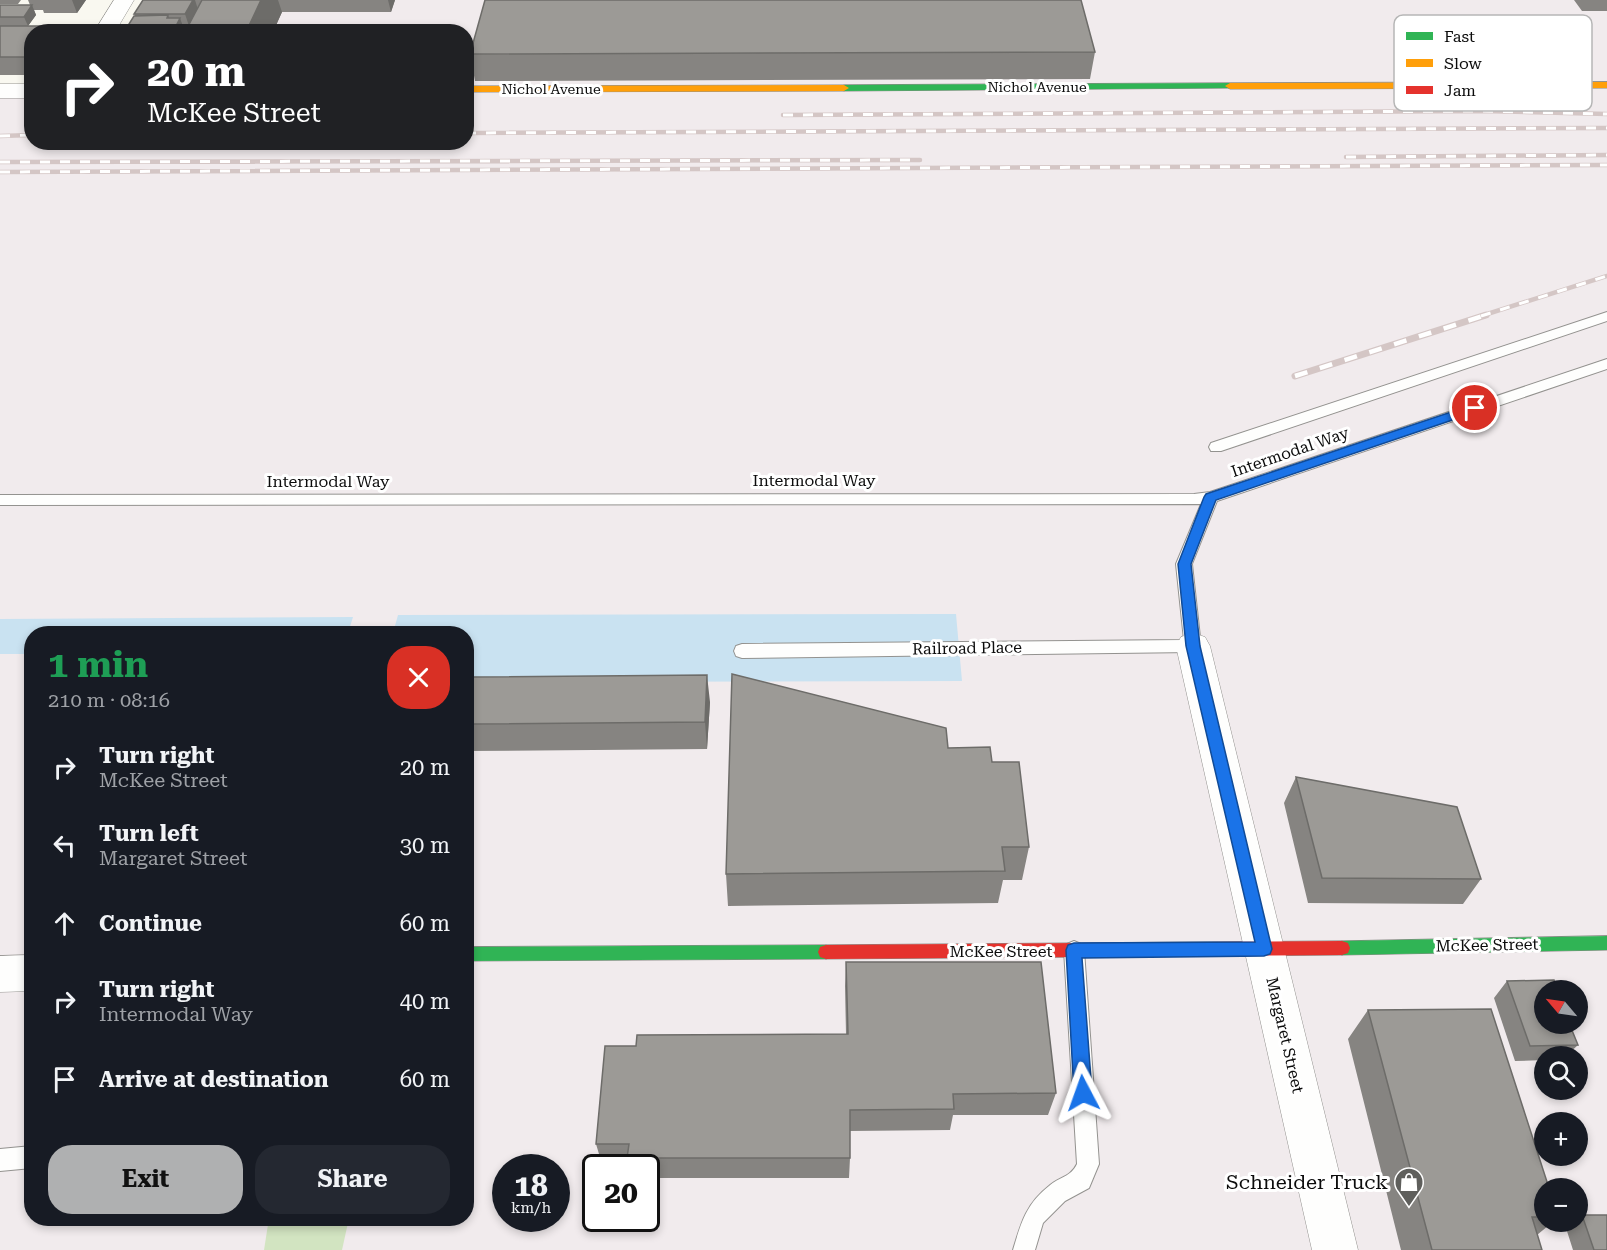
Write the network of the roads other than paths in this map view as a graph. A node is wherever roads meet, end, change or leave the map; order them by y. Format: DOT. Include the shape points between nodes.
graph roads {
  1 [pos="124,0"];
  2 [pos="109,24"];
  3 [pos="1592,85"];
  4 [pos="1607,85"];
  5 [pos="1394,86"];
  6 [pos="474,89"];
  7 [pos="0,91"];
  8 [pos="24,91"];
  9 [pos="1607,316"];
  10 [pos="1607,364"];
  11 [pos="1216,447"];
  12 [pos="1210,497"];
  13 [pos="0,500"];
  14 [pos="1193,646"];
  15 [pos="741,651"];
  16 [pos="1607,943"];
  17 [pos="1264,949"];
  18 [pos="1074,950"];
  19 [pos="474,954"];
  20 [pos="24,972"];
  21 [pos="0,974"];
  22 [pos="24,1158"];
  23 [pos="0,1160"];
  24 [pos="1024,1250"];
  25 [pos="1335,1250"];
  1 -- 2 [label="street"];
  3 -- 4 [label="street, Nichol Avenue"];
  5 -- 6 [label="street, Nichol Avenue"];
  7 -- 8 [label="street"];
  9 -- 11 [label="lane"];
  10 -- 12 [label="lane, Intermodal Way"];
  12 -- 13 [label="lane, Intermodal Way"];
  12 -- 14 [label="lane" via="1184,564"];
  14 -- 15 [label="lane, Railroad Place"];
  14 -- 17 [label="street, Margaret Street"];
  16 -- 17 [label="street, McKee Street"];
  17 -- 18 [label="street, McKee Street"];
  17 -- 25 [label="street, Margaret Street"];
  18 -- 19 [label="street, McKee Street"];
  18 -- 24 [label="lane" via="1088,1164 1081,1179 1057,1193 1034,1217"];
  20 -- 21 [label="street"];
  22 -- 23 [label="lane"];
}
